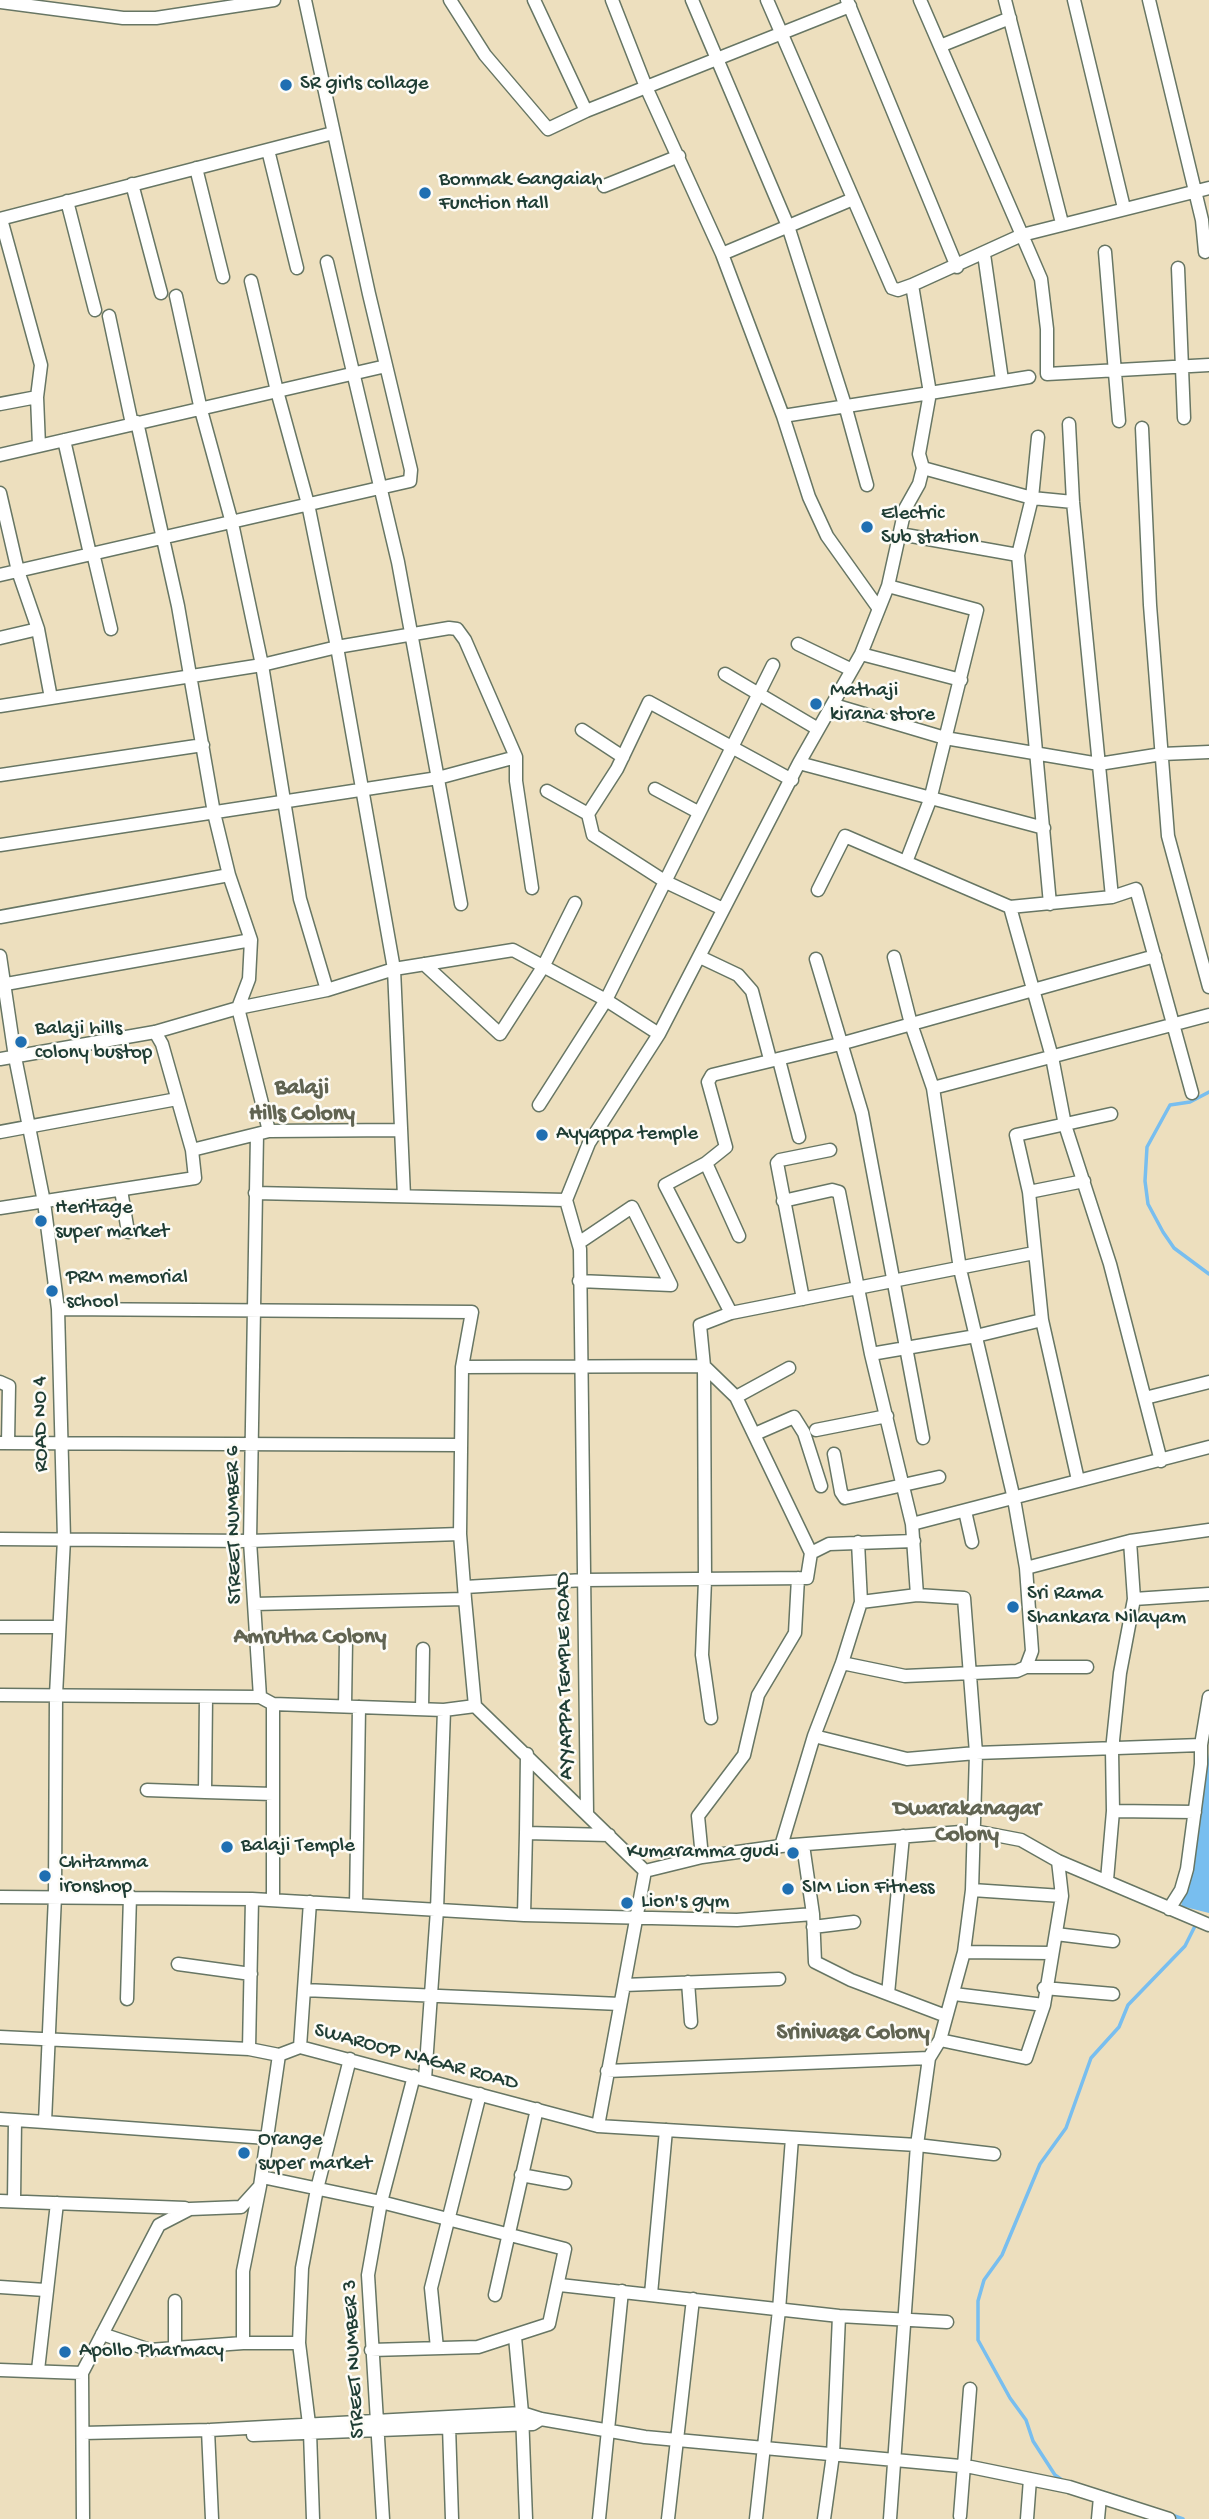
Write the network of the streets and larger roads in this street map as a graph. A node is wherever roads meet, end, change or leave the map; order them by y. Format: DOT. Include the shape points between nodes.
graph roads {
  1 [pos="274,0"];
  2 [pos="305,0"];
  3 [pos="450,0"];
  4 [pos="534,0"];
  5 [pos="611,0"];
  6 [pos="692,0"];
  7 [pos="767,0"];
  8 [pos="920,0"];
  9 [pos="1005,0"];
  10 [pos="1074,0"];
  11 [pos="1149,0"];
  12 [pos="0,2"];
  13 [pos="23,2"];
  14 [pos="849,3"];
  15 [pos="220,5"];
  16 [pos="1010,18"];
  17 [pos="780,36"];
  18 [pos="940,46"];
  19 [pos="716,59"];
  20 [pos="646,87"];
  21 [pos="586,111"];
  22 [pos="333,133"];
  23 [pos="268,149"];
  24 [pos="680,156"];
  25 [pos="196,168"];
  26 [pos="132,184"];
  27 [pos="604,186"];
  28 [pos="1209,188"];
  29 [pos="1195,191"];
  30 [pos="853,199"];
  31 [pos="66,201"];
  32 [pos="1124,208"];
  33 [pos="1,219"];
  34 [pos="1062,223"];
  35 [pos="788,226"];
  36 [pos="1022,235"];
  37 [pos="1105,252"];
  38 [pos="1205,252"];
  39 [pos="722,254"];
  40 [pos="984,254"];
  41 [pos="327,262"];
  42 [pos="957,267"];
  43 [pos="297,268"];
  44 [pos="1178,268"];
  45 [pos="223,277"];
  46 [pos="251,281"];
  47 [pos="912,285"];
  48 [pos="161,293"];
  49 [pos="176,296"];
  50 [pos="95,310"];
  51 [pos="109,316"];
  52 [pos="1209,365"];
  53 [pos="386,366"];
  54 [pos="1181,367"];
  55 [pos="1116,370"];
  56 [pos="356,376"];
  57 [pos="1029,377"];
  58 [pos="1002,380"];
  59 [pos="276,391"];
  60 [pos="930,393"];
  61 [pos="37,397"];
  62 [pos="0,404"];
  63 [pos="845,405"];
  64 [pos="201,410"];
  65 [pos="783,416"];
  66 [pos="1184,418"];
  67 [pos="1119,421"];
  68 [pos="135,423"];
  69 [pos="1069,424"];
  70 [pos="1142,428"];
  71 [pos="1038,438"];
  72 [pos="64,440"];
  73 [pos="39,446"];
  74 [pos="0,455"];
  75 [pos="923,468"];
  76 [pos="867,485"];
  77 [pos="379,487"];
  78 [pos="0,493"];
  79 [pos="1032,498"];
  80 [pos="1073,502"];
  81 [pos="308,505"];
  82 [pos="232,523"];
  83 [pos="900,534"];
  84 [pos="161,539"];
  85 [pos="91,554"];
  86 [pos="1018,555"];
  87 [pos="19,571"];
  88 [pos="0,575"];
  89 [pos="888,586"];
  90 [pos="879,609"];
  91 [pos="37,629"];
  92 [pos="111,629"];
  93 [pos="410,635"];
  94 [pos="0,638"];
  95 [pos="798,644"];
  96 [pos="337,647"];
  97 [pos="860,654"];
  98 [pos="261,665"];
  99 [pos="773,665"];
  100 [pos="852,670"];
  101 [pos="191,674"];
  102 [pos="724,674"];
  103 [pos="961,680"];
  104 [pos="758,692"];
  105 [pos="51,698"];
  106 [pos="834,705"];
  107 [pos="0,706"];
  108 [pos="818,729"];
  109 [pos="582,730"];
  110 [pos="944,738"];
  111 [pos="203,745"];
  112 [pos="731,747"];
  113 [pos="1209,752"];
  114 [pos="1162,754"];
  115 [pos="1038,756"];
  116 [pos="516,757"];
  117 [pos="623,757"];
  118 [pos="799,763"];
  119 [pos="1099,764"];
  120 [pos="0,775"];
  121 [pos="438,778"];
  122 [pos="792,780"];
  123 [pos="655,789"];
  124 [pos="363,790"];
  125 [pos="547,791"];
  126 [pos="930,800"];
  127 [pos="286,802"];
  128 [pos="698,812"];
  129 [pos="214,813"];
  130 [pos="588,814"];
  131 [pos="1044,828"];
  132 [pos="0,845"];
  133 [pos="906,862"];
  134 [pos="229,875"];
  135 [pos="666,882"];
  136 [pos="532,888"];
  137 [pos="818,890"];
  138 [pos="1112,897"];
  139 [pos="575,903"];
  140 [pos="461,904"];
  141 [pos="1050,904"];
  142 [pos="1010,907"];
  143 [pos="723,909"];
  144 [pos="0,917"];
  145 [pos="251,940"];
  146 [pos="0,956"];
  147 [pos="1155,956"];
  148 [pos="700,957"];
  149 [pos="894,957"];
  150 [pos="816,959"];
  151 [pos="424,964"];
  152 [pos="543,967"];
  153 [pos="394,969"];
  154 [pos="2,984"];
  155 [pos="1209,987"];
  156 [pos="1034,988"];
  157 [pos="327,990"];
  158 [pos="606,1000"];
  159 [pos="238,1008"];
  160 [pos="1209,1015"];
  161 [pos="911,1024"];
  162 [pos="1172,1026"];
  163 [pos="155,1032"];
  164 [pos="659,1034"];
  165 [pos="840,1044"];
  166 [pos="15,1057"];
  167 [pos="1052,1057"];
  168 [pos="0,1059"];
  169 [pos="774,1059"];
  170 [pos="933,1088"];
  171 [pos="1192,1093"];
  172 [pos="177,1098"];
  173 [pos="539,1105"];
  174 [pos="1111,1114"];
  175 [pos="1065,1125"];
  176 [pos="29,1128"];
  177 [pos="400,1130"];
  178 [pos="0,1132"];
  179 [pos="263,1133"];
  180 [pos="799,1137"];
  181 [pos="192,1150"];
  182 [pos="830,1150"];
  183 [pos="706,1163"];
  184 [pos="1084,1181"];
  185 [pos="121,1190"];
  186 [pos="1029,1192"];
  187 [pos="255,1193"];
  188 [pos="404,1196"];
  189 [pos="566,1200"];
  190 [pos="783,1201"];
  191 [pos="44,1202"];
  192 [pos="0,1208"];
  193 [pos="128,1232"];
  194 [pos="739,1236"];
  195 [pos="580,1242"];
  196 [pos="1034,1253"];
  197 [pos="960,1269"];
  198 [pos="579,1281"];
  199 [pos="893,1281"];
  200 [pos="859,1289"];
  201 [pos="803,1299"];
  202 [pos="58,1309"];
  203 [pos="254,1309"];
  204 [pos="731,1313"];
  205 [pos="1042,1320"];
  206 [pos="976,1336"];
  207 [pos="906,1348"];
  208 [pos="871,1354"];
  209 [pos="704,1366"];
  210 [pos="462,1367"];
  211 [pos="581,1367"];
  212 [pos="789,1368"];
  213 [pos="0,1382"];
  214 [pos="1209,1382"];
  215 [pos="736,1397"];
  216 [pos="1145,1398"];
  217 [pos="887,1416"];
  218 [pos="816,1430"];
  219 [pos="755,1434"];
  220 [pos="923,1438"];
  221 [pos="253,1442"];
  222 [pos="4,1443"];
  223 [pos="62,1444"];
  224 [pos="461,1444"];
  225 [pos="1209,1447"];
  226 [pos="834,1454"];
  227 [pos="1161,1461"];
  228 [pos="939,1477"];
  229 [pos="1078,1480"];
  230 [pos="821,1486"];
  231 [pos="902,1487"];
  232 [pos="1014,1499"];
  233 [pos="965,1511"];
  234 [pos="912,1524"];
  235 [pos="1209,1530"];
  236 [pos="460,1534"];
  237 [pos="0,1539"];
  238 [pos="64,1539"];
  239 [pos="250,1541"];
  240 [pos="914,1541"];
  241 [pos="1130,1541"];
  242 [pos="858,1542"];
  243 [pos="972,1542"];
  244 [pos="811,1553"];
  245 [pos="1026,1568"];
  246 [pos="798,1578"];
  247 [pos="584,1580"];
  248 [pos="705,1580"];
  249 [pos="465,1593"];
  250 [pos="1209,1594"];
  251 [pos="917,1595"];
  252 [pos="1134,1599"];
  253 [pos="861,1602"];
  254 [pos="254,1604"];
  255 [pos="0,1627"];
  256 [pos="59,1627"];
  257 [pos="346,1641"];
  258 [pos="423,1649"];
  259 [pos="842,1663"];
  260 [pos="1027,1667"];
  261 [pos="1087,1667"];
  262 [pos="968,1673"];
  263 [pos="0,1695"];
  264 [pos="56,1695"];
  265 [pos="206,1697"];
  266 [pos="260,1697"];
  267 [pos="1209,1698"];
  268 [pos="273,1704"];
  269 [pos="345,1706"];
  270 [pos="475,1706"];
  271 [pos="359,1707"];
  272 [pos="422,1709"];
  273 [pos="443,1710"];
  274 [pos="711,1718"];
  275 [pos="814,1736"];
  276 [pos="1201,1745"];
  277 [pos="1112,1750"];
  278 [pos="976,1753"];
  279 [pos="527,1754"];
  280 [pos="147,1790"];
  281 [pos="205,1792"];
  282 [pos="273,1794"];
  283 [pos="1113,1811"];
  284 [pos="1195,1812"];
  285 [pos="587,1813"];
  286 [pos="974,1831"];
  287 [pos="526,1833"];
  288 [pos="609,1835"];
  289 [pos="903,1836"];
  290 [pos="803,1845"];
  291 [pos="781,1846"];
  292 [pos="702,1857"];
  293 [pos="1058,1861"];
  294 [pos="645,1871"];
  295 [pos="1107,1880"];
  296 [pos="972,1890"];
  297 [pos="55,1896"];
  298 [pos="130,1896"];
  299 [pos="1062,1896"];
  300 [pos="0,1897"];
  301 [pos="252,1899"];
  302 [pos="273,1900"];
  303 [pos="310,1902"];
  304 [pos="356,1905"];
  305 [pos="1169,1909"];
  306 [pos="437,1910"];
  307 [pos="524,1915"];
  308 [pos="636,1917"];
  309 [pos="813,1921"];
  310 [pos="854,1922"];
  311 [pos="1200,1922"];
  312 [pos="1056,1934"];
  313 [pos="1113,1941"];
  314 [pos="964,1952"];
  315 [pos="1051,1953"];
  316 [pos="178,1964"];
  317 [pos="251,1974"];
  318 [pos="779,1979"];
  319 [pos="688,1982"];
  320 [pos="624,1984"];
  321 [pos="1044,1988"];
  322 [pos="304,1990"];
  323 [pos="888,1994"];
  324 [pos="954,1994"];
  325 [pos="1113,1994"];
  326 [pos="433,1996"];
  327 [pos="127,1999"];
  328 [pos="620,2004"];
  329 [pos="1044,2005"];
  330 [pos="946,2016"];
  331 [pos="691,2022"];
  332 [pos="0,2037"];
  333 [pos="47,2038"];
  334 [pos="940,2040"];
  335 [pos="300,2047"];
  336 [pos="249,2049"];
  337 [pos="279,2055"];
  338 [pos="929,2058"];
  339 [pos="350,2059"];
  340 [pos="607,2071"];
  341 [pos="419,2078"];
  342 [pos="480,2094"];
  343 [pos="537,2109"];
  344 [pos="0,2119"];
  345 [pos="15,2120"];
  346 [pos="45,2122"];
  347 [pos="598,2126"];
  348 [pos="666,2130"];
  349 [pos="267,2137"];
  350 [pos="792,2138"];
  351 [pos="917,2146"];
  352 [pos="994,2154"];
  353 [pos="521,2175"];
  354 [pos="261,2181"];
  355 [pos="565,2183"];
  356 [pos="317,2189"];
  357 [pos="0,2201"];
  358 [pos="14,2201"];
  359 [pos="381,2202"];
  360 [pos="57,2203"];
  361 [pos="190,2209"];
  362 [pos="447,2219"];
  363 [pos="507,2235"];
  364 [pos="560,2285"];
  365 [pos="0,2287"];
  366 [pos="45,2290"];
  367 [pos="622,2291"];
  368 [pos="651,2294"];
  369 [pos="495,2295"];
  370 [pos="693,2299"];
  371 [pos="175,2301"];
  372 [pos="779,2310"];
  373 [pos="839,2316"];
  374 [pos="906,2320"];
  375 [pos="947,2322"];
  376 [pos="102,2334"];
  377 [pos="515,2337"];
  378 [pos="243,2343"];
  379 [pos="299,2343"];
  380 [pos="175,2348"];
  381 [pos="437,2348"];
  382 [pos="371,2350"];
  383 [pos="0,2370"];
  384 [pos="38,2371"];
  385 [pos="82,2373"];
  386 [pos="970,2389"];
  387 [pos="522,2418"];
  388 [pos="378,2424"];
  389 [pos="449,2426"];
  390 [pos="309,2427"];
  391 [pos="608,2431"];
  392 [pos="209,2434"];
  393 [pos="83,2437"];
  394 [pos="678,2441"];
  395 [pos="765,2448"];
  396 [pos="833,2455"];
  397 [pos="895,2459"];
  398 [pos="964,2466"];
  399 [pos="1030,2479"];
  400 [pos="1100,2497"];
  401 [pos="960,2516"];
  402 [pos="1166,2518"];
  403 [pos="83,2519"];
  404 [pos="212,2519"];
  405 [pos="313,2519"];
  406 [pos="383,2519"];
  407 [pos="452,2519"];
  408 [pos="526,2519"];
  409 [pos="599,2519"];
  410 [pos="668,2519"];
  411 [pos="756,2519"];
  412 [pos="824,2519"];
  413 [pos="890,2519"];
  414 [pos="1027,2519"];
  415 [pos="1098,2519"];
  1 -- 15 [label="street"];
  2 -- 22 [label="street"];
  3 -- 21 [label="street" via="485,55 548,129"];
  4 -- 21 [label="street"];
  5 -- 20 [label="street"];
  6 -- 19 [label="street"];
  7 -- 17 [label="street"];
  8 -- 18 [label="street"];
  9 -- 16 [label="street"];
  10 -- 32 [label="street"];
  11 -- 29 [label="street"];
  12 -- 13 [label="street"];
  13 -- 15 [label="street" via="122,18 156,18"];
  14 -- 17 [label="street"];
  14 -- 42 [label="street"];
  16 -- 18 [label="street"];
  16 -- 34 [label="street"];
  17 -- 19 [label="street"];
  17 -- 30 [label="street"];
  18 -- 36 [label="street"];
  19 -- 20 [label="street"];
  19 -- 35 [label="street"];
  20 -- 21 [label="street"];
  20 -- 24 [label="street"];
  22 -- 23 [label="street"];
  22 -- 53 [label="street"];
  23 -- 25 [label="street"];
  23 -- 43 [label="street"];
  24 -- 27 [label="street"];
  24 -- 39 [label="street"];
  25 -- 26 [label="street"];
  25 -- 45 [label="street"];
  26 -- 31 [label="street"];
  26 -- 48 [label="street"];
  28 -- 29 [label="street"];
  29 -- 32 [label="street"];
  29 -- 38 [label="street"];
  30 -- 35 [label="street"];
  30 -- 47 [label="street" via="892,288"];
  31 -- 33 [label="street"];
  31 -- 50 [label="street"];
  32 -- 34 [label="street"];
  33 -- 61 [label="street" via="41,365"];
  34 -- 36 [label="street"];
  35 -- 39 [label="street"];
  35 -- 63 [label="street"];
  36 -- 40 [label="street"];
  36 -- 55 [label="street" via="1041,279 1047,374"];
  37 -- 55 [label="street"];
  39 -- 65 [label="street"];
  40 -- 42 [label="street"];
  40 -- 58 [label="street"];
  41 -- 56 [label="street"];
  42 -- 47 [label="street"];
  44 -- 54 [label="street"];
  46 -- 59 [label="street"];
  47 -- 60 [label="street"];
  49 -- 64 [label="street"];
  51 -- 68 [label="street"];
  52 -- 54 [label="street"];
  53 -- 56 [label="street"];
  53 -- 77 [label="street" via="411,470 410,481"];
  54 -- 55 [label="street"];
  54 -- 66 [label="street"];
  55 -- 67 [label="street"];
  56 -- 59 [label="street"];
  56 -- 77 [label="street"];
  57 -- 58 [label="street"];
  58 -- 60 [label="street"];
  59 -- 64 [label="street"];
  59 -- 81 [label="street"];
  60 -- 63 [label="street"];
  60 -- 75 [label="street" via="919,454"];
  61 -- 62 [label="street"];
  61 -- 73 [label="street"];
  63 -- 65 [label="street"];
  63 -- 76 [label="street"];
  64 -- 68 [label="street"];
  64 -- 82 [label="street"];
  65 -- 90 [label="street" via="823,526"];
  68 -- 72 [label="street"];
  68 -- 84 [label="street"];
  69 -- 80 [label="street"];
  70 -- 114 [label="street"];
  71 -- 79 [label="street"];
  72 -- 73 [label="street"];
  72 -- 85 [label="street"];
  73 -- 74 [label="street"];
  75 -- 79 [label="street"];
  75 -- 83 [label="street" via="905,509"];
  77 -- 81 [label="street"];
  77 -- 93 [label="street"];
  78 -- 87 [label="street"];
  79 -- 80 [label="street"];
  79 -- 86 [label="street"];
  80 -- 119 [label="street"];
  81 -- 82 [label="street"];
  81 -- 96 [label="street"];
  82 -- 84 [label="street"];
  82 -- 98 [label="street"];
  83 -- 86 [label="street"];
  83 -- 89 [label="street"];
  84 -- 85 [label="street"];
  84 -- 101 [label="street"];
  85 -- 87 [label="street"];
  85 -- 92 [label="street"];
  86 -- 115 [label="street"];
  87 -- 88 [label="street"];
  87 -- 91 [label="street"];
  89 -- 90 [label="street"];
  89 -- 103 [label="street" via="977,610"];
  90 -- 97 [label="street"];
  91 -- 94 [label="street"];
  91 -- 105 [label="street"];
  93 -- 96 [label="street"];
  93 -- 116 [label="street" via="457,629"];
  93 -- 121 [label="street"];
  95 -- 100 [label="street"];
  96 -- 98 [label="street"];
  96 -- 124 [label="street"];
  97 -- 100 [label="street"];
  97 -- 103 [label="street"];
  98 -- 101 [label="street"];
  98 -- 127 [label="street"];
  99 -- 104 [label="street"];
  100 -- 106 [label="street"];
  101 -- 105 [label="street"];
  101 -- 111 [label="street"];
  102 -- 104 [label="street"];
  103 -- 110 [label="street"];
  104 -- 108 [label="street"];
  104 -- 112 [label="street"];
  105 -- 107 [label="street"];
  106 -- 108 [label="street"];
  106 -- 110 [label="street"];
  108 -- 118 [label="street"];
  109 -- 117 [label="street"];
  110 -- 115 [label="street"];
  110 -- 126 [label="street"];
  111 -- 120 [label="street"];
  111 -- 129 [label="street"];
  112 -- 117 [label="street" via="649,702"];
  112 -- 122 [label="street"];
  112 -- 128 [label="street"];
  113 -- 114 [label="street"];
  114 -- 119 [label="street"];
  114 -- 155 [label="street" via="1168,836"];
  115 -- 119 [label="street"];
  115 -- 131 [label="street"];
  116 -- 121 [label="street"];
  116 -- 136 [label="street"];
  117 -- 130 [label="street"];
  118 -- 122 [label="street"];
  118 -- 126 [label="street"];
  119 -- 138 [label="street"];
  121 -- 124 [label="street"];
  121 -- 140 [label="street"];
  122 -- 143 [label="street"];
  123 -- 128 [label="street"];
  124 -- 127 [label="street"];
  124 -- 153 [label="street"];
  125 -- 130 [label="street"];
  126 -- 131 [label="street"];
  126 -- 133 [label="street"];
  127 -- 129 [label="street"];
  127 -- 157 [label="street" via="300,899"];
  128 -- 135 [label="street"];
  129 -- 132 [label="street"];
  129 -- 134 [label="street"];
  130 -- 135 [label="street" via="593,835"];
  131 -- 141 [label="street"];
  133 -- 137 [label="street" via="845,836"];
  133 -- 142 [label="street"];
  134 -- 144 [label="street"];
  134 -- 145 [label="street"];
  135 -- 143 [label="street"];
  135 -- 158 [label="street"];
  138 -- 141 [label="street"];
  138 -- 147 [label="street" via="1136,888"];
  139 -- 152 [label="street"];
  141 -- 142 [label="street"];
  142 -- 156 [label="street"];
  143 -- 148 [label="street"];
  145 -- 154 [label="street"];
  145 -- 159 [label="street" via="249,979"];
  146 -- 154 [label="street, ROAD NO 4"];
  147 -- 156 [label="street"];
  147 -- 162 [label="street"];
  148 -- 164 [label="street"];
  148 -- 169 [label="street" via="737,975 752,991"];
  149 -- 161 [label="street"];
  150 -- 165 [label="street"];
  151 -- 152 [label="street" via="513,950"];
  151 -- 152 [label="street" via="500,1034"];
  151 -- 153 [label="street"];
  152 -- 158 [label="street"];
  153 -- 157 [label="street"];
  153 -- 177 [label="street"];
  154 -- 166 [label="street, ROAD NO 4"];
  156 -- 161 [label="street"];
  156 -- 167 [label="street"];
  157 -- 159 [label="street"];
  158 -- 164 [label="street"];
  158 -- 173 [label="street"];
  159 -- 163 [label="street"];
  159 -- 179 [label="street, STREET NUMBER 6"];
  160 -- 162 [label="street"];
  161 -- 165 [label="street"];
  161 -- 170 [label="street"];
  162 -- 167 [label="street"];
  162 -- 171 [label="street"];
  163 -- 166 [label="street"];
  163 -- 172 [label="street"];
  164 -- 189 [label="street" via="589,1143"];
  165 -- 169 [label="street"];
  165 -- 199 [label="street" via="862,1113"];
  166 -- 168 [label="street"];
  166 -- 176 [label="street, ROAD NO 4"];
  167 -- 170 [label="street"];
  167 -- 175 [label="street"];
  169 -- 180 [label="street"];
  169 -- 183 [label="street" via="709,1077 726,1147"];
  170 -- 197 [label="street"];
  172 -- 176 [label="street"];
  172 -- 181 [label="street"];
  174 -- 175 [label="street"];
  175 -- 184 [label="street"];
  175 -- 186 [label="street" via="1016,1135"];
  176 -- 178 [label="street"];
  176 -- 191 [label="street, ROAD NO 4"];
  177 -- 179 [label="street"];
  177 -- 188 [label="street"];
  179 -- 181 [label="street"];
  179 -- 187 [label="street, STREET NUMBER 6"];
  181 -- 185 [label="street" via="195,1178"];
  182 -- 190 [label="street" via="780,1160 777,1169"];
  183 -- 194 [label="street"];
  183 -- 204 [label="street" via="665,1185"];
  184 -- 186 [label="street"];
  184 -- 216 [label="street"];
  185 -- 191 [label="street"];
  185 -- 193 [label="street"];
  186 -- 196 [label="street"];
  187 -- 188 [label="street"];
  187 -- 203 [label="street, STREET NUMBER 6"];
  188 -- 189 [label="street"];
  189 -- 195 [label="street, AYYAPPA TEMPLE ROAD"];
  190 -- 200 [label="street" via="839,1192"];
  190 -- 201 [label="street"];
  191 -- 192 [label="street"];
  191 -- 202 [label="street, ROAD NO 4"];
  195 -- 198 [label="street, AYYAPPA TEMPLE ROAD"];
  195 -- 198 [label="street" via="632,1207 671,1285"];
  196 -- 197 [label="street"];
  196 -- 205 [label="street"];
  197 -- 199 [label="street"];
  197 -- 206 [label="street"];
  198 -- 211 [label="street, AYYAPPA TEMPLE ROAD"];
  199 -- 200 [label="street"];
  199 -- 207 [label="street"];
  200 -- 201 [label="street"];
  200 -- 208 [label="street"];
  201 -- 204 [label="street"];
  202 -- 203 [label="street"];
  202 -- 223 [label="street, ROAD NO 4"];
  203 -- 210 [label="street" via="472,1312"];
  203 -- 221 [label="street, STREET NUMBER 6"];
  204 -- 209 [label="street" via="699,1325"];
  205 -- 206 [label="street"];
  205 -- 229 [label="street"];
  206 -- 207 [label="street"];
  206 -- 232 [label="street"];
  207 -- 208 [label="street"];
  207 -- 220 [label="street"];
  208 -- 217 [label="street"];
  209 -- 211 [label="street"];
  209 -- 215 [label="street"];
  209 -- 248 [label="street"];
  210 -- 211 [label="street"];
  210 -- 224 [label="street"];
  211 -- 247 [label="street, AYYAPPA TEMPLE ROAD"];
  212 -- 215 [label="street"];
  213 -- 222 [label="street" via="9,1387"];
  214 -- 216 [label="street"];
  215 -- 219 [label="street"];
  216 -- 227 [label="street"];
  217 -- 218 [label="street"];
  217 -- 231 [label="street"];
  219 -- 230 [label="street" via="794,1417"];
  219 -- 244 [label="street"];
  221 -- 223 [label="street"];
  221 -- 224 [label="street"];
  221 -- 239 [label="street, STREET NUMBER 6"];
  222 -- 223 [label="street"];
  223 -- 238 [label="street, ROAD NO 4"];
  224 -- 236 [label="street"];
  225 -- 227 [label="street"];
  226 -- 231 [label="street" via="845,1498"];
  227 -- 229 [label="street"];
  228 -- 231 [label="street"];
  229 -- 232 [label="street"];
  231 -- 234 [label="street"];
  232 -- 233 [label="street"];
  232 -- 245 [label="street"];
  233 -- 234 [label="street"];
  233 -- 243 [label="street"];
  234 -- 240 [label="street"];
  235 -- 241 [label="street"];
  236 -- 239 [label="street"];
  236 -- 249 [label="street"];
  237 -- 238 [label="street"];
  238 -- 239 [label="street"];
  238 -- 256 [label="street, ROAD NO 4"];
  239 -- 254 [label="street, STREET NUMBER 6"];
  240 -- 242 [label="street"];
  240 -- 251 [label="street"];
  241 -- 245 [label="street"];
  241 -- 252 [label="street"];
  242 -- 244 [label="street" via="829,1544"];
  242 -- 253 [label="street"];
  244 -- 246 [label="street" via="807,1578"];
  245 -- 260 [label="street" via="1032,1651"];
  246 -- 248 [label="street"];
  246 -- 292 [label="street" via="795,1633 758,1695 744,1755 698,1816"];
  247 -- 248 [label="street"];
  247 -- 249 [label="street"];
  247 -- 285 [label="street, AYYAPPA TEMPLE ROAD"];
  248 -- 274 [label="street" via="702,1656"];
  249 -- 254 [label="street"];
  249 -- 270 [label="street"];
  250 -- 252 [label="street"];
  251 -- 253 [label="street"];
  251 -- 262 [label="street" via="964,1598"];
  252 -- 277 [label="street"];
  253 -- 259 [label="street"];
  254 -- 266 [label="street, STREET NUMBER 6"];
  255 -- 256 [label="street"];
  256 -- 264 [label="street, ROAD NO 4"];
  257 -- 269 [label="street"];
  258 -- 272 [label="street"];
  259 -- 262 [label="street" via="905,1675"];
  259 -- 275 [label="street"];
  260 -- 261 [label="street"];
  260 -- 262 [label="street"];
  262 -- 278 [label="street"];
  263 -- 264 [label="street"];
  264 -- 265 [label="street"];
  264 -- 297 [label="street, ROAD NO 4"];
  265 -- 266 [label="street"];
  265 -- 281 [label="street"];
  266 -- 268 [label="street"];
  267 -- 276 [label="street"];
  268 -- 269 [label="street"];
  268 -- 282 [label="street"];
  269 -- 271 [label="street"];
  270 -- 273 [label="street"];
  270 -- 279 [label="street"];
  271 -- 272 [label="street"];
  271 -- 304 [label="street"];
  272 -- 273 [label="street"];
  273 -- 306 [label="street, STREET NUMBER 3"];
  275 -- 278 [label="street" via="907,1759"];
  275 -- 291 [label="street"];
  276 -- 277 [label="street"];
  276 -- 284 [label="street"];
  277 -- 278 [label="street"];
  277 -- 283 [label="street"];
  278 -- 286 [label="street"];
  279 -- 285 [label="street"];
  279 -- 287 [label="street"];
  280 -- 281 [label="street"];
  281 -- 282 [label="street"];
  282 -- 302 [label="street"];
  283 -- 284 [label="street"];
  283 -- 295 [label="street"];
  284 -- 305 [label="street" via="1185,1880"];
  285 -- 288 [label="street"];
  286 -- 289 [label="street"];
  286 -- 293 [label="street" via="1021,1840"];
  286 -- 296 [label="street"];
  287 -- 288 [label="street"];
  287 -- 307 [label="street"];
  288 -- 294 [label="street"];
  289 -- 290 [label="street"];
  289 -- 323 [label="street"];
  290 -- 291 [label="street"];
  290 -- 309 [label="street"];
  291 -- 292 [label="street"];
  292 -- 294 [label="street"];
  293 -- 295 [label="street"];
  293 -- 299 [label="street"];
  294 -- 308 [label="street"];
  295 -- 305 [label="street"];
  296 -- 299 [label="street"];
  296 -- 314 [label="street"];
  297 -- 298 [label="street"];
  297 -- 300 [label="street"];
  297 -- 333 [label="street, ROAD NO 4"];
  298 -- 301 [label="street"];
  298 -- 327 [label="street"];
  299 -- 312 [label="street"];
  301 -- 302 [label="street"];
  301 -- 317 [label="street"];
  302 -- 303 [label="street"];
  303 -- 304 [label="street"];
  303 -- 322 [label="street"];
  304 -- 306 [label="street"];
  305 -- 311 [label="street"];
  306 -- 307 [label="street"];
  306 -- 326 [label="street, STREET NUMBER 3"];
  307 -- 308 [label="street"];
  308 -- 309 [label="street"];
  308 -- 320 [label="street"];
  309 -- 310 [label="street"];
  309 -- 323 [label="street" via="815,1962"];
  312 -- 313 [label="street"];
  312 -- 315 [label="street"];
  314 -- 315 [label="street"];
  314 -- 324 [label="street"];
  315 -- 321 [label="street"];
  316 -- 317 [label="street"];
  317 -- 336 [label="street"];
  318 -- 319 [label="street"];
  319 -- 320 [label="street"];
  319 -- 331 [label="street"];
  320 -- 328 [label="street"];
  321 -- 325 [label="street"];
  321 -- 329 [label="street"];
  322 -- 326 [label="street"];
  322 -- 335 [label="street"];
  323 -- 330 [label="street"];
  324 -- 329 [label="street"];
  324 -- 330 [label="street"];
  326 -- 328 [label="street"];
  326 -- 341 [label="street, STREET NUMBER 3"];
  328 -- 340 [label="street"];
  329 -- 334 [label="street" via="1026,2058"];
  330 -- 334 [label="street"];
  332 -- 333 [label="street"];
  333 -- 336 [label="street"];
  333 -- 346 [label="street, ROAD NO 4"];
  334 -- 338 [label="street"];
  335 -- 337 [label="street, SWAROOP NAGAR ROAD"];
  335 -- 339 [label="street, SWAROOP NAGAR ROAD"];
  336 -- 337 [label="street"];
  337 -- 349 [label="street"];
  338 -- 340 [label="street"];
  338 -- 351 [label="street"];
  339 -- 341 [label="street, SWAROOP NAGAR ROAD"];
  339 -- 356 [label="street"];
  340 -- 347 [label="street"];
  341 -- 342 [label="street, SWAROOP NAGAR ROAD"];
  341 -- 359 [label="street, STREET NUMBER 3"];
  342 -- 343 [label="street, SWAROOP NAGAR ROAD"];
  342 -- 362 [label="street"];
  343 -- 347 [label="street, SWAROOP NAGAR ROAD"];
  343 -- 353 [label="street"];
  344 -- 345 [label="street"];
  345 -- 346 [label="street"];
  345 -- 358 [label="street"];
  346 -- 349 [label="street"];
  347 -- 348 [label="street, SWAROOP NAGAR ROAD"];
  348 -- 350 [label="street, SWAROOP NAGAR ROAD"];
  348 -- 368 [label="street"];
  349 -- 354 [label="street"];
  350 -- 351 [label="street, SWAROOP NAGAR ROAD"];
  350 -- 372 [label="street"];
  351 -- 352 [label="street, SWAROOP NAGAR ROAD"];
  351 -- 374 [label="street"];
  353 -- 355 [label="street"];
  353 -- 363 [label="street"];
  354 -- 356 [label="street"];
  354 -- 361 [label="street" via="241,2207"];
  354 -- 378 [label="street" via="243,2271"];
  356 -- 359 [label="street"];
  356 -- 379 [label="street" via="302,2268"];
  357 -- 358 [label="street"];
  358 -- 360 [label="street"];
  359 -- 362 [label="street"];
  359 -- 382 [label="street, STREET NUMBER 3" via="368,2275"];
  360 -- 361 [label="street"];
  360 -- 366 [label="street"];
  361 -- 376 [label="street" via="159,2225"];
  362 -- 363 [label="street"];
  362 -- 381 [label="street" via="431,2288"];
  363 -- 364 [label="street" via="565,2249"];
  363 -- 369 [label="street"];
  364 -- 367 [label="street"];
  364 -- 377 [label="street" via="549,2324"];
  365 -- 366 [label="street"];
  366 -- 384 [label="street"];
  367 -- 368 [label="street"];
  367 -- 391 [label="street"];
  368 -- 370 [label="street"];
  370 -- 372 [label="street"];
  370 -- 394 [label="street"];
  371 -- 380 [label="street"];
  372 -- 373 [label="street"];
  372 -- 395 [label="street"];
  373 -- 374 [label="street"];
  373 -- 396 [label="street"];
  374 -- 375 [label="street"];
  374 -- 397 [label="street"];
  376 -- 380 [label="street" via="150,2350"];
  376 -- 385 [label="street"];
  377 -- 381 [label="street" via="478,2347"];
  377 -- 387 [label="street"];
  378 -- 379 [label="street"];
  378 -- 380 [label="street"];
  379 -- 390 [label="street"];
  381 -- 382 [label="street"];
  382 -- 388 [label="street, STREET NUMBER 3"];
  383 -- 384 [label="street"];
  384 -- 385 [label="street"];
  385 -- 393 [label="street"];
  386 -- 398 [label="street"];
  387 -- 388 [label="street"];
  387 -- 389 [label="street"];
  387 -- 391 [label="street"];
  387 -- 408 [label="street"];
  388 -- 389 [label="street"];
  388 -- 390 [label="street"];
  388 -- 406 [label="street, STREET NUMBER 3"];
  389 -- 407 [label="street"];
  390 -- 392 [label="street"];
  390 -- 405 [label="street"];
  391 -- 394 [label="street"];
  391 -- 409 [label="street"];
  392 -- 393 [label="street"];
  392 -- 404 [label="street"];
  393 -- 403 [label="street"];
  394 -- 395 [label="street"];
  394 -- 410 [label="street"];
  395 -- 396 [label="street"];
  395 -- 411 [label="street"];
  396 -- 397 [label="street"];
  396 -- 412 [label="street"];
  397 -- 398 [label="street"];
  397 -- 413 [label="street"];
  398 -- 399 [label="street"];
  398 -- 401 [label="street"];
  399 -- 400 [label="street"];
  399 -- 414 [label="street"];
  400 -- 402 [label="street"];
  400 -- 415 [label="street"];
}
